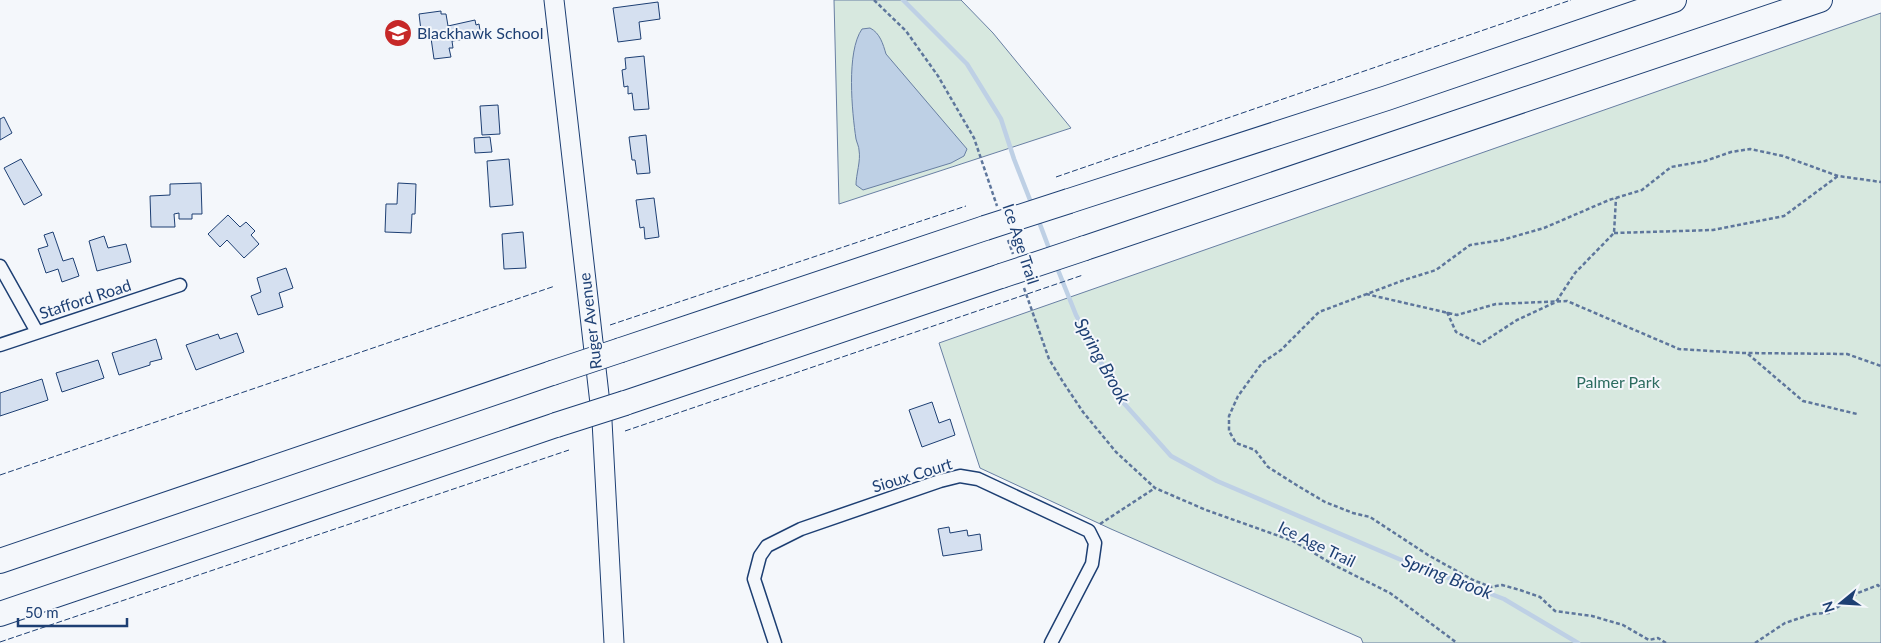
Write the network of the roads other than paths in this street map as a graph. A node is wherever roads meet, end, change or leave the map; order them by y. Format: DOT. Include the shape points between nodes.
graph roads {
  1 [pos="554,0"];
  2 [pos="1674,0"];
  3 [pos="1820,0"];
  4 [pos="0,266"];
  5 [pos="180,285"];
  6 [pos="37,332"];
  7 [pos="0,345"];
  8 [pos="0,561"];
  9 [pos="0,614"];
  10 [pos="614,643"];
  11 [pos="775,643"];
  12 [pos="1051,643"];
  1 -- 10 [label="street, Ruger Avenue" via="602,421"];
  2 -- 8 [label="highway, bridge" via="1069,202 992,219 621,350"];
  3 -- 9 [label="highway, bridge"];
  4 -- 6 [label="street"];
  5 -- 6 [label="street, Stafford Road"];
  6 -- 7 [label="street, Stafford Road"];
  11 -- 12 [label="street, Sioux Court" via="754,579 760,556 767,546 801,529 960,476 978,479 1089,531 1095,542 1092,564"];
}
